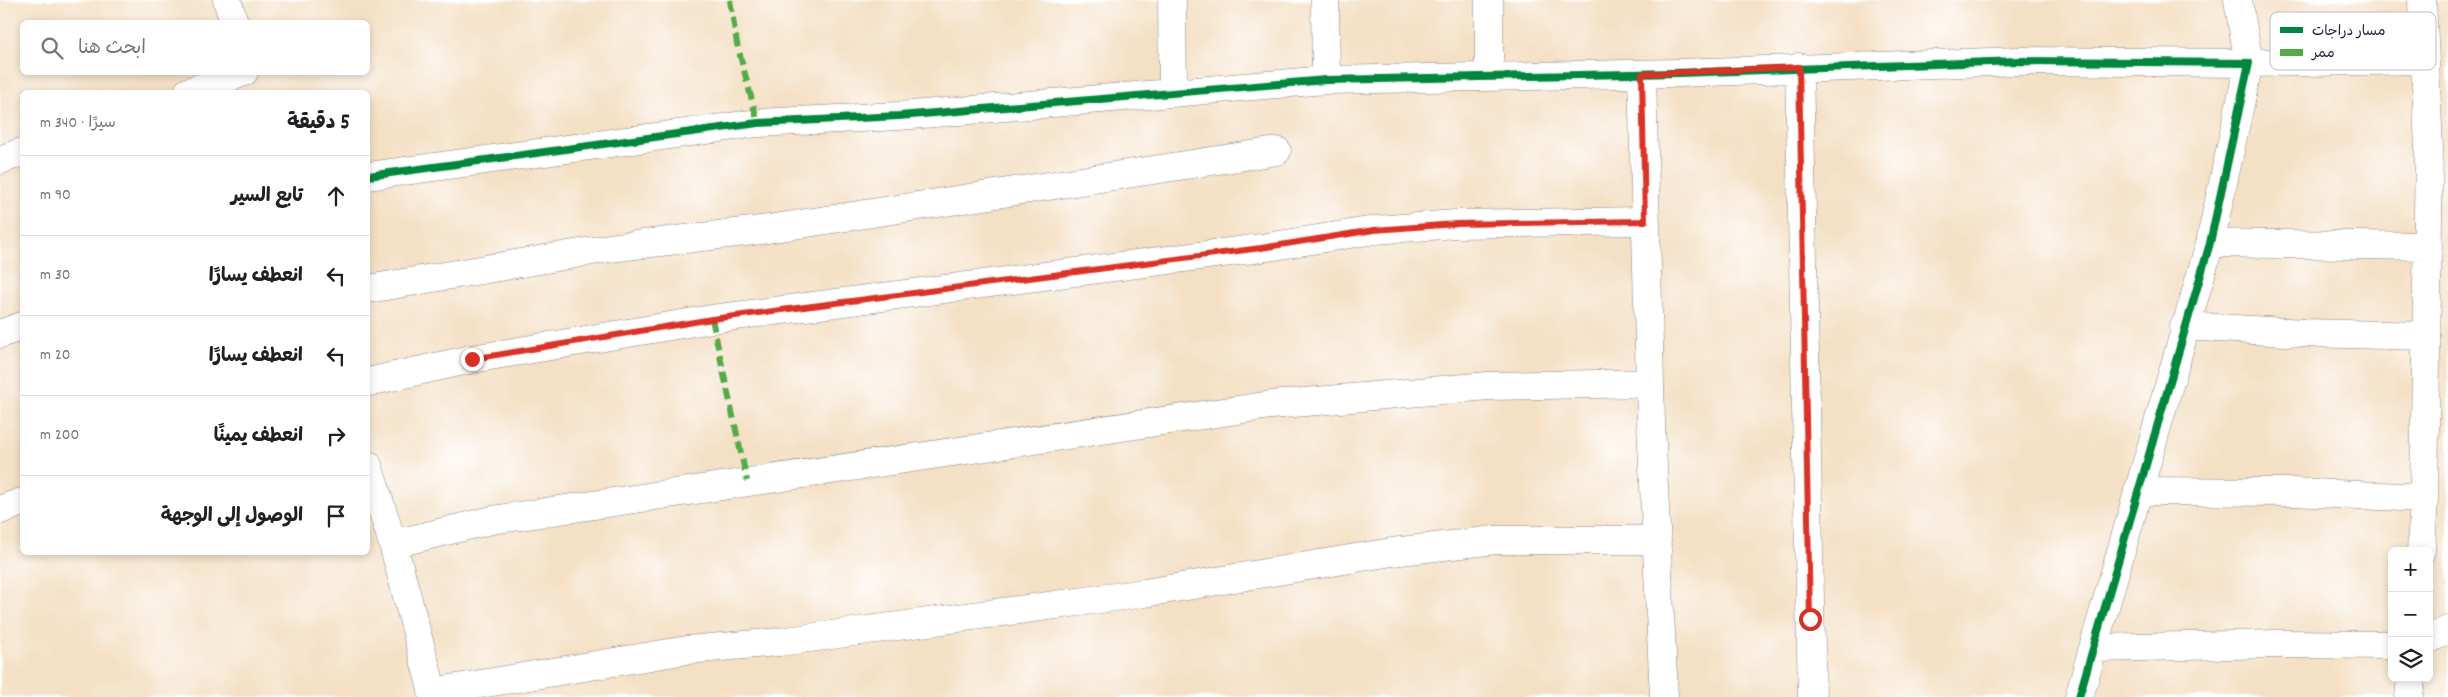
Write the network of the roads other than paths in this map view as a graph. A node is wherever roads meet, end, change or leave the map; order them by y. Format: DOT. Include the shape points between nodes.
graph roads {
  1 [pos="227,0"];
  2 [pos="1172,0"];
  3 [pos="1326,0"];
  4 [pos="1489,0"];
  5 [pos="2238,0"];
  6 [pos="233,20"];
  7 [pos="2249,64"];
  8 [pos="2270,64"];
  9 [pos="1799,67"];
  10 [pos="2425,70"];
  11 [pos="1642,74"];
  12 [pos="237,75"];
  13 [pos="247,75"];
  14 [pos="1489,77"];
  15 [pos="1326,80"];
  16 [pos="194,90"];
  17 [pos="252,90"];
  18 [pos="1173,93"];
  19 [pos="1277,151"];
  20 [pos="20,153"];
  21 [pos="0,160"];
  22 [pos="370,176"];
  23 [pos="1645,221"];
  24 [pos="2210,243"];
  25 [pos="2428,246"];
  26 [pos="370,289"];
  27 [pos="2184,326"];
  28 [pos="20,327"];
  29 [pos="0,334"];
  30 [pos="2426,336"];
  31 [pos="370,382"];
  32 [pos="1650,383"];
  33 [pos="370,471"];
  34 [pos="2138,491"];
  35 [pos="2424,498"];
  36 [pos="20,503"];
  37 [pos="0,510"];
  38 [pos="1657,540"];
  39 [pos="393,544"];
  40 [pos="2421,547"];
  41 [pos="2448,630"];
  42 [pos="2433,637"];
  43 [pos="2388,645"];
  44 [pos="2094,648"];
  45 [pos="2411,682"];
  46 [pos="433,694"];
  47 [pos="1664,697"];
  48 [pos="1812,697"];
  49 [pos="2079,697"];
  50 [pos="2409,697"];
  1 -- 6 [label="street"];
  2 -- 18 [label="street"];
  3 -- 15 [label="street"];
  4 -- 14 [label="street"];
  5 -- 7 [label="street"];
  7 -- 8 [label="street"];
  7 -- 9 [label="street" via="2019,61"];
  7 -- 24 [label="street"];
  9 -- 11 [label="street"];
  9 -- 48 [label="street"];
  10 -- 25 [label="street"];
  11 -- 14 [label="street"];
  11 -- 23 [label="street"];
  12 -- 16 [label="street"];
  13 -- 17 [label="street"];
  14 -- 15 [label="street"];
  15 -- 18 [label="street"];
  18 -- 22 [label="street" via="899,116 758,123"];
  19 -- 26 [label="street" via="761,230 610,248"];
  20 -- 21 [label="street"];
  23 -- 31 [label="street" via="1456,224 1374,230 1261,248 712,319 472,359"];
  23 -- 32 [label="street"];
  24 -- 25 [label="street"];
  24 -- 27 [label="street"];
  25 -- 30 [label="street"];
  27 -- 30 [label="street"];
  27 -- 34 [label="street"];
  28 -- 29 [label="street"];
  30 -- 35 [label="street"];
  32 -- 38 [label="street"];
  32 -- 39 [label="street" via="1488,386 1271,405 492,520"];
  33 -- 39 [label="street"];
  34 -- 35 [label="street" via="2292,492"];
  34 -- 44 [label="street"];
  35 -- 40 [label="street"];
  36 -- 37 [label="street"];
  38 -- 46 [label="street" via="1495,540 1392,552 1145,594 779,642 687,650"];
  38 -- 47 [label="street"];
  39 -- 46 [label="street"];
  41 -- 42 [label="street"];
  43 -- 44 [label="street"];
  44 -- 49 [label="street"];
  45 -- 50 [label="street"];
}
